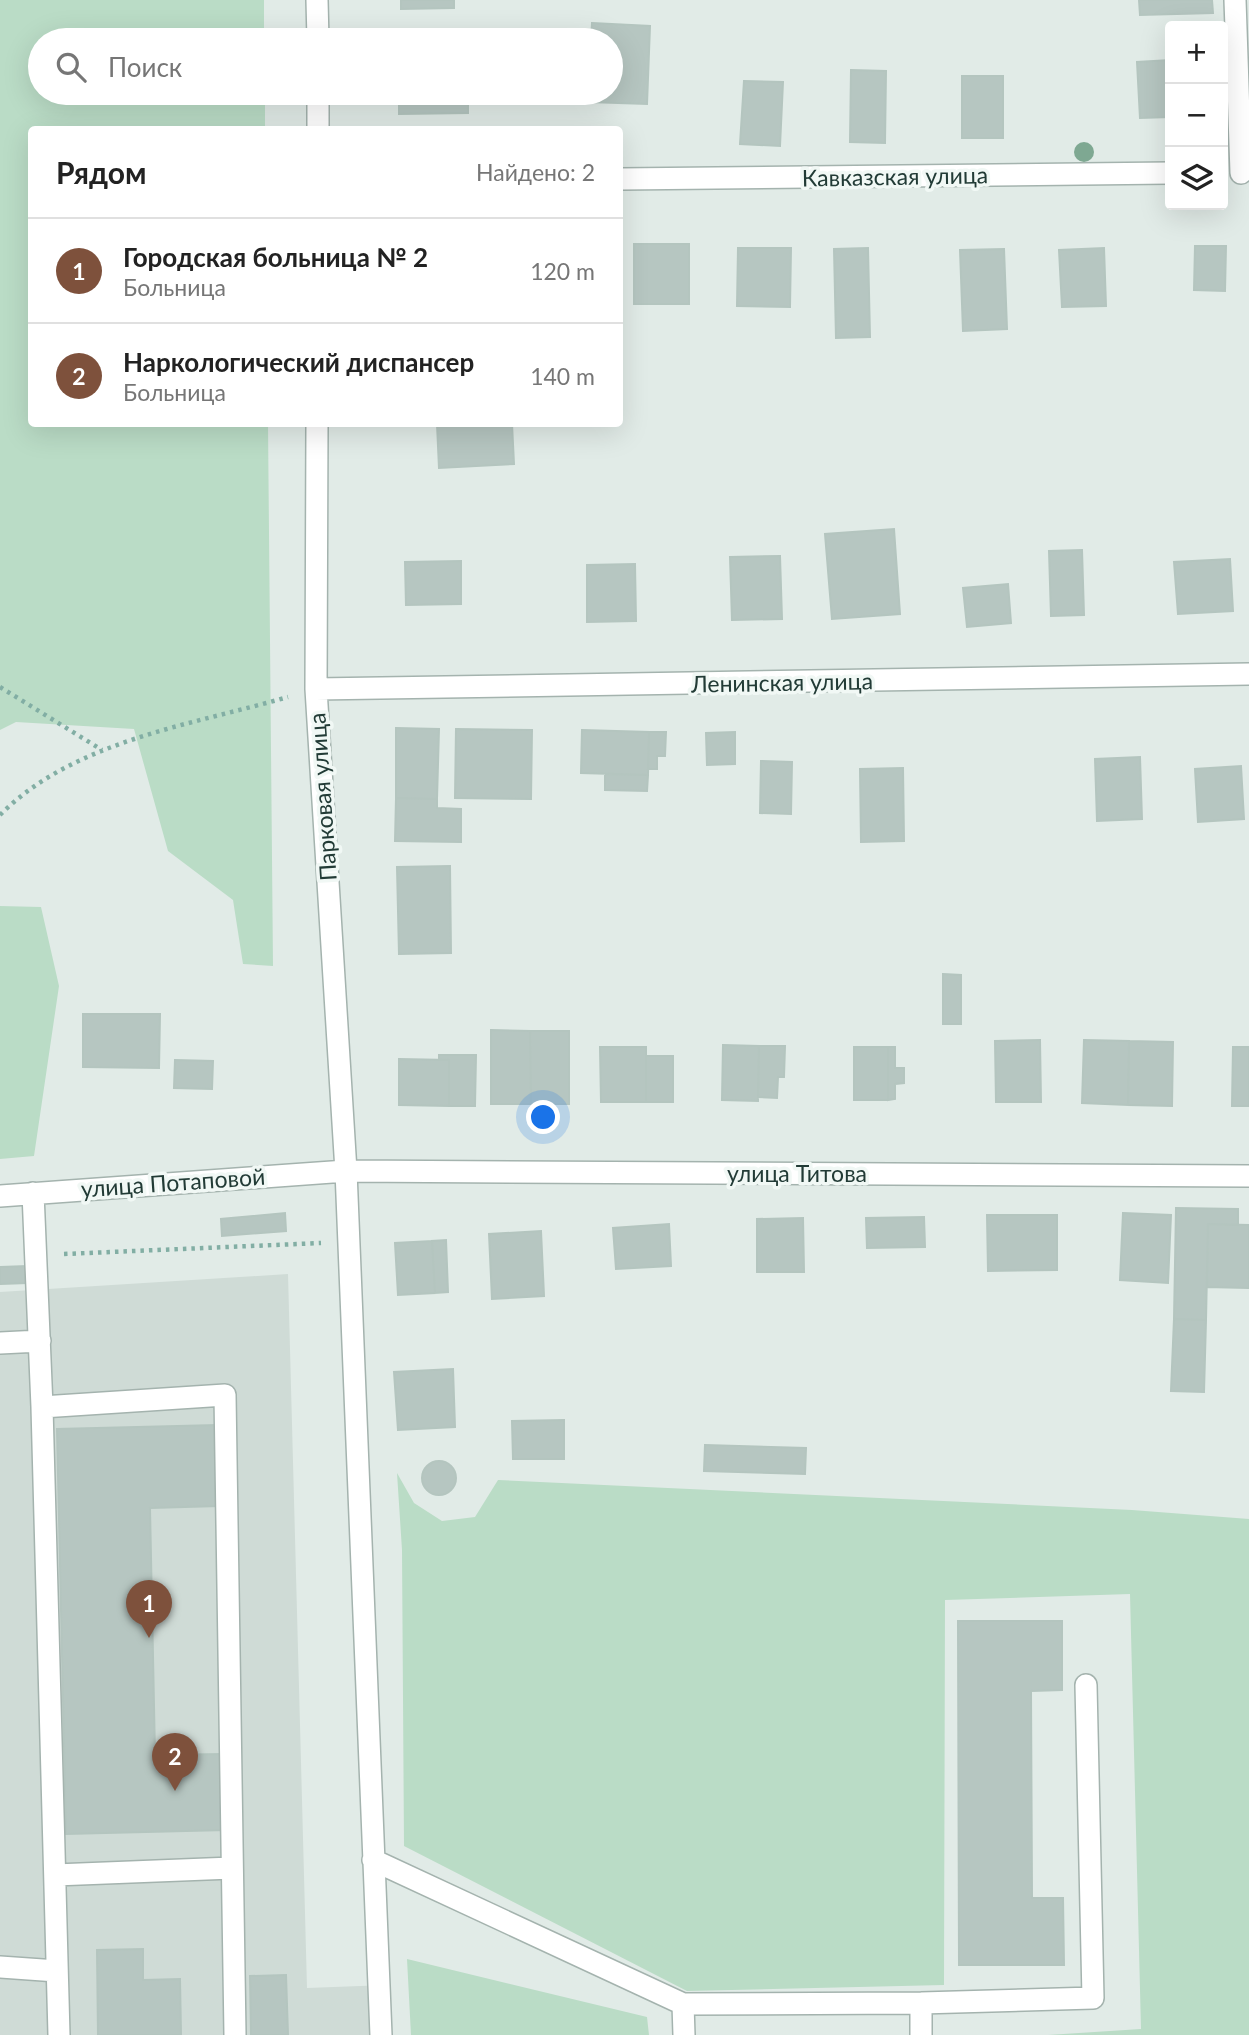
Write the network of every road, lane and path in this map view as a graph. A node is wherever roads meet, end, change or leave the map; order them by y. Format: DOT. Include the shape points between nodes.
graph roads {
  1 [pos="317,0"];
  2 [pos="1236,0"];
  3 [pos="318,28"];
  4 [pos="318,105"];
  5 [pos="318,126"];
  6 [pos="1165,173"];
  7 [pos="1238,173"];
  8 [pos="623,179"];
  9 [pos="317,427"];
  10 [pos="1249,674"];
  11 [pos="0,688"];
  12 [pos="316,689"];
  13 [pos="102,750"];
  14 [pos="0,816"];
  15 [pos="346,1171"];
  16 [pos="1249,1176"];
  17 [pos="33,1193"];
  18 [pos="0,1196"];
  19 [pos="348,1241"];
  20 [pos="35,1255"];
  21 [pos="40,1341"];
  22 [pos="0,1343"];
  23 [pos="42,1407"];
  24 [pos="1086,1685"];
  25 [pos="373,1860"];
  26 [pos="232,1868"];
  27 [pos="55,1875"];
  28 [pos="0,1967"];
  29 [pos="57,1971"];
  30 [pos="921,2003"];
  31 [pos="683,2004"];
  32 [pos="59,2035"];
  33 [pos="235,2035"];
  34 [pos="381,2035"];
  35 [pos="684,2035"];
  36 [pos="921,2035"];
  1 -- 3 [label="street"];
  2 -- 7 [label="street"];
  4 -- 5 [label="street"];
  6 -- 8 [label="street, Кавказская улица"];
  9 -- 12 [label="street, Парковая улица"];
  10 -- 12 [label="street, Ленинская улица"];
  11 -- 13 [label="path"];
  12 -- 13 [label="path"];
  12 -- 15 [label="street, Парковая улица"];
  13 -- 14 [label="path" via="21,794"];
  15 -- 16 [label="street, улица Титова"];
  15 -- 17 [label="street, улица Потаповой"];
  15 -- 19 [label="street, Парковая улица"];
  17 -- 18 [label="street, улица Потаповой"];
  17 -- 20 [label="street"];
  19 -- 20 [label="path"];
  19 -- 25 [label="street, Парковая улица"];
  20 -- 21 [label="street"];
  21 -- 22 [label="street"];
  21 -- 23 [label="street"];
  23 -- 26 [label="street" via="225,1395"];
  23 -- 27 [label="street"];
  24 -- 30 [label="street" via="1093,1998"];
  25 -- 31 [label="street"];
  25 -- 34 [label="street, Парковая улица"];
  26 -- 27 [label="street"];
  26 -- 33 [label="street"];
  27 -- 29 [label="street"];
  28 -- 29 [label="street"];
  29 -- 32 [label="street"];
  30 -- 31 [label="street"];
  30 -- 36 [label="street"];
  31 -- 35 [label="street"];
}
